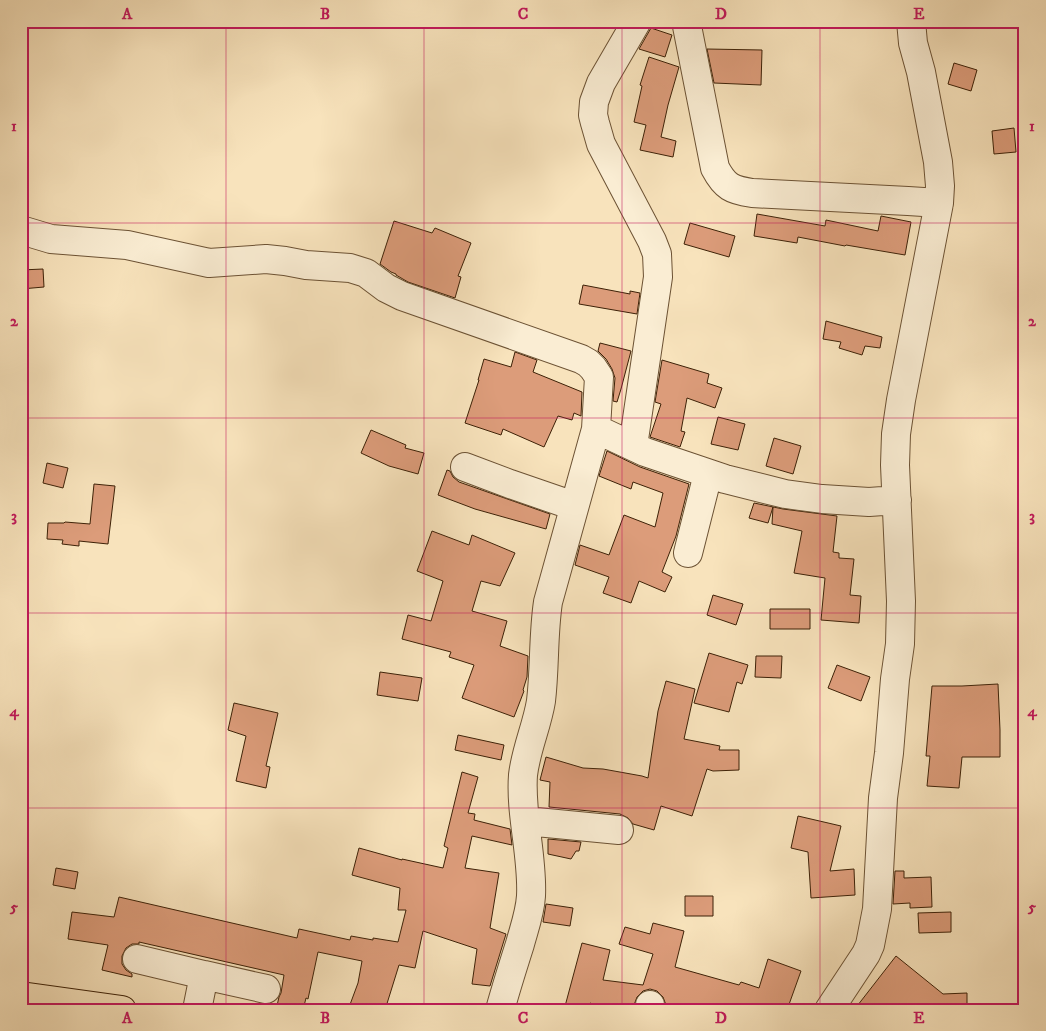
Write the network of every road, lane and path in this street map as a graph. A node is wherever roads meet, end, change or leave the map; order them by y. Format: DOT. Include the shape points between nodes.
graph roads {
  1 [pos="637,21"];
  2 [pos="686,21"];
  3 [pos="911,21"];
  4 [pos="926,202"];
  5 [pos="21,230"];
  6 [pos="596,428"];
  7 [pos="632,446"];
  8 [pos="465,467"];
  9 [pos="708,474"];
  10 [pos="884,501"];
  11 [pos="574,506"];
  12 [pos="688,553"];
  13 [pos="526,821"];
  14 [pos="619,830"];
  15 [pos="136,959"];
  16 [pos="204,975"];
  17 [pos="266,989"];
  18 [pos="21,996"];
  19 [pos="122,1010"];
  20 [pos="197,1010"];
  21 [pos="500,1010"];
  22 [pos="829,1010"];
  1 -- 7 [label="street" via="601,83 594,102 594,123 602,144 657,254 658,278"];
  2 -- 4 [label="street" via="715,168 730,187 752,192"];
  3 -- 4 [label="street" via="940,186"];
  4 -- 10 [label="street" via="894,464"];
  5 -- 6 [label="street" via="51,239 127,245 209,263 285,260 366,273 402,296 588,363 598,377"];
  6 -- 7 [label="street"];
  6 -- 11 [label="street"];
  7 -- 9 [label="street"];
  8 -- 11 [label="street"];
  9 -- 10 [label="street" via="785,494"];
  9 -- 12 [label="street"];
  10 -- 22 [label="street" via="901,601 900,644 883,798 877,909 872,940 866,954"];
  11 -- 13 [label="street" via="548,602 541,701 523,775"];
  13 -- 14 [label="street"];
  13 -- 21 [label="street" via="531,898"];
  15 -- 16 [label="street"];
  16 -- 17 [label="street"];
  16 -- 20 [label="street"];
  18 -- 19 [label="main road"];
}
